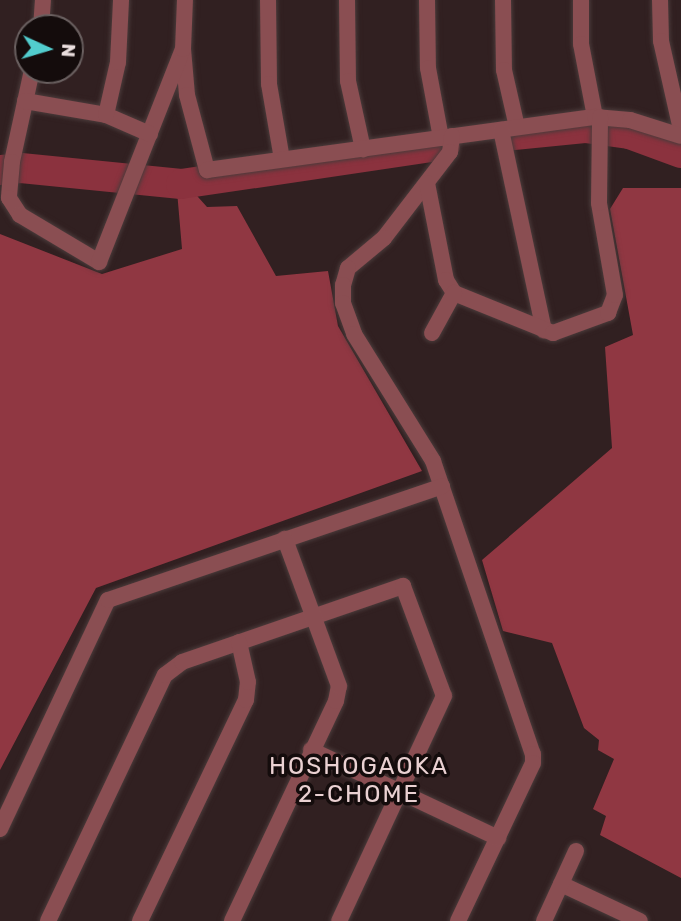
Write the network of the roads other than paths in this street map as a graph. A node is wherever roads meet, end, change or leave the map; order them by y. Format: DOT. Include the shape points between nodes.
graph roads {
  1 [pos="121,0"];
  2 [pos="185,0"];
  3 [pos="268,0"];
  4 [pos="347,0"];
  5 [pos="427,0"];
  6 [pos="503,0"];
  7 [pos="581,0"];
  8 [pos="660,0"];
  9 [pos="183,49"];
  10 [pos="29,84"];
  11 [pos="25,100"];
  12 [pos="106,115"];
  13 [pos="599,124"];
  14 [pos="517,127"];
  15 [pos="500,130"];
  16 [pos="681,130"];
  17 [pos="150,134"];
  18 [pos="681,136"];
  19 [pos="447,137"];
  20 [pos="363,149"];
  21 [pos="282,159"];
  22 [pos="427,183"];
  23 [pos="454,293"];
  24 [pos="544,330"];
  25 [pos="432,333"];
  26 [pos="442,486"];
  27 [pos="285,539"];
  28 [pos="313,615"];
  29 [pos="239,642"];
  30 [pos="311,750"];
  31 [pos="399,792"];
  32 [pos="0,830"];
  33 [pos="498,838"];
  34 [pos="576,850"];
  35 [pos="561,884"];
  36 [pos="48,921"];
  37 [pos="140,921"];
  38 [pos="232,921"];
  39 [pos="339,921"];
  40 [pos="458,921"];
  41 [pos="544,921"];
  42 [pos="640,921"];
  1 -- 12 [label="street" via="118,62"];
  2 -- 9 [label="street"];
  3 -- 21 [label="street" via="269,84"];
  4 -- 20 [label="street" via="348,81"];
  5 -- 19 [label="street" via="428,68"];
  6 -- 14 [label="street" via="504,70"];
  7 -- 13 [label="street" via="581,44"];
  8 -- 16 [label="street" via="661,41"];
  9 -- 17 [label="street"];
  9 -- 21 [label="street" via="187,95 207,170"];
  10 -- 11 [label="street"];
  11 -- 12 [label="street"];
  11 -- 17 [label="street" via="9,198 20,215 99,262"];
  12 -- 17 [label="street"];
  13 -- 14 [label="street"];
  13 -- 18 [label="street" via="630,120"];
  13 -- 24 [label="street" via="600,203 615,295 608,313 552,333"];
  14 -- 15 [label="street"];
  15 -- 19 [label="street"];
  15 -- 24 [label="street"];
  19 -- 20 [label="street"];
  19 -- 22 [label="street" via="450,152"];
  20 -- 21 [label="street"];
  22 -- 23 [label="street" via="446,280"];
  22 -- 26 [label="street" via="384,237 348,268 343,303 354,334 433,461"];
  23 -- 24 [label="street"];
  23 -- 25 [label="street"];
  26 -- 27 [label="street"];
  26 -- 33 [label="street" via="533,754"];
  27 -- 28 [label="street"];
  27 -- 32 [label="street" via="108,600"];
  28 -- 29 [label="street"];
  28 -- 30 [label="street" via="339,686"];
  28 -- 31 [label="street" via="403,586 444,696"];
  29 -- 36 [label="street" via="182,662 165,675"];
  29 -- 37 [label="street" via="248,682 246,700"];
  30 -- 31 [label="street"];
  30 -- 38 [label="street"];
  31 -- 33 [label="street"];
  31 -- 39 [label="street"];
  33 -- 40 [label="street"];
  34 -- 35 [label="street"];
  35 -- 41 [label="street"];
  35 -- 42 [label="street"];
}
